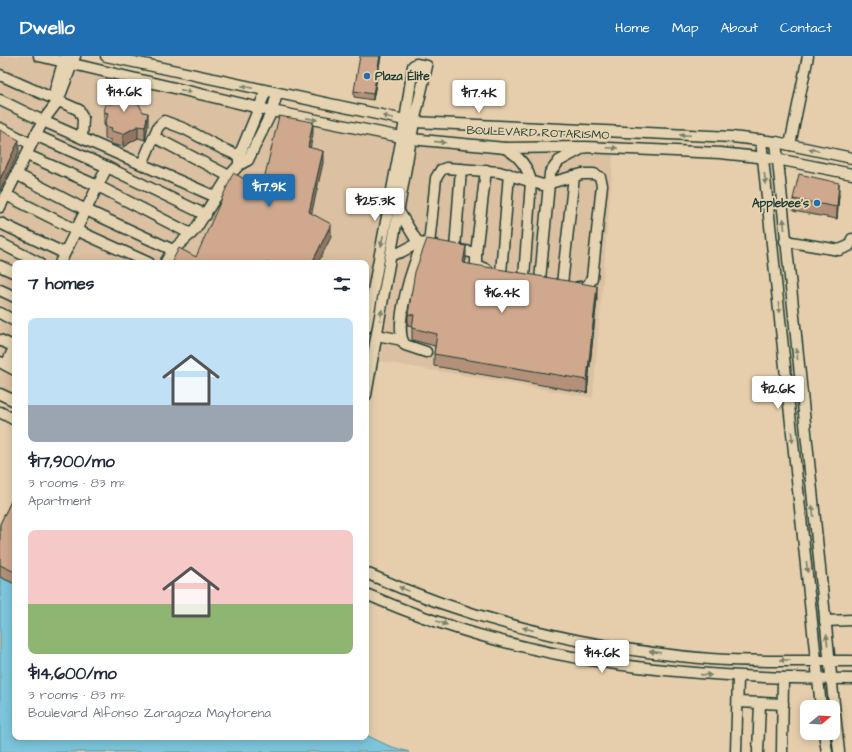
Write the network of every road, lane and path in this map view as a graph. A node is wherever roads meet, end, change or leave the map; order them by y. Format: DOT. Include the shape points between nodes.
graph roads {
  1 [pos="39,56"];
  2 [pos="106,56"];
  3 [pos="808,56"];
  4 [pos="68,60"];
  5 [pos="0,75"];
  6 [pos="266,92"];
  7 [pos="277,94"];
  8 [pos="0,100"];
  9 [pos="54,102"];
  10 [pos="259,107"];
  11 [pos="272,111"];
  12 [pos="42,121"];
  13 [pos="410,121"];
  14 [pos="0,128"];
  15 [pos="82,137"];
  16 [pos="154,137"];
  17 [pos="407,138"];
  18 [pos="33,139"];
  19 [pos="761,140"];
  20 [pos="776,142"];
  21 [pos="790,145"];
  22 [pos="585,147"];
  23 [pos="505,148"];
  24 [pos="27,155"];
  25 [pos="763,157"];
  26 [pos="852,158"];
  27 [pos="777,159"];
  28 [pos="242,160"];
  29 [pos="142,164"];
  30 [pos="107,167"];
  31 [pos="461,169"];
  32 [pos="486,170"];
  33 [pos="16,174"];
  34 [pos="510,174"];
  35 [pos="852,174"];
  36 [pos="229,176"];
  37 [pos="574,176"];
  38 [pos="531,182"];
  39 [pos="548,184"];
  40 [pos="98,186"];
  41 [pos="6,196"];
  42 [pos="216,197"];
  43 [pos="0,207"];
  44 [pos="86,210"];
  45 [pos="398,210"];
  46 [pos="206,215"];
  47 [pos="0,223"];
  48 [pos="76,230"];
  49 [pos="191,234"];
  50 [pos="852,239"];
  51 [pos="786,241"];
  52 [pos="0,243"];
  53 [pos="423,244"];
  54 [pos="455,249"];
  55 [pos="173,250"];
  56 [pos="64,253"];
  57 [pos="476,253"];
  58 [pos="391,255"];
  59 [pos="33,260"];
  60 [pos="61,260"];
  61 [pos="142,260"];
  62 [pos="167,260"];
  63 [pos="0,266"];
  64 [pos="12,272"];
  65 [pos="501,272"];
  66 [pos="524,277"];
  67 [pos="551,282"];
  68 [pos="0,290"];
  69 [pos="369,294"];
  70 [pos="12,296"];
  71 [pos="0,313"];
  72 [pos="12,319"];
  73 [pos="377,335"];
  74 [pos="0,340"];
  75 [pos="402,340"];
  76 [pos="12,346"];
  77 [pos="370,351"];
  78 [pos="426,352"];
  79 [pos="12,354"];
  80 [pos="369,362"];
  81 [pos="7,366"];
  82 [pos="0,394"];
  83 [pos="12,400"];
  84 [pos="0,412"];
  85 [pos="12,418"];
  86 [pos="369,574"];
  87 [pos="369,595"];
  88 [pos="852,620"];
  89 [pos="825,621"];
  90 [pos="585,642"];
  91 [pos="582,660"];
  92 [pos="816,660"];
  93 [pos="829,661"];
  94 [pos="852,661"];
  95 [pos="738,677"];
  96 [pos="783,678"];
  97 [pos="818,678"];
  98 [pos="831,679"];
  99 [pos="852,679"];
  100 [pos="820,700"];
  101 [pos="738,702"];
  102 [pos="760,703"];
  103 [pos="783,704"];
  104 [pos="825,740"];
  105 [pos="736,752"];
  106 [pos="758,752"];
  107 [pos="782,752"];
  108 [pos="827,752"];
  109 [pos="839,752"];
  1 -- 4 [label="street, BOULEVARD ROTARISMO"];
  6 -- 2 [label="street, BOULEVARD ROTARISMO, one-way"];
  3 -- 21 [label="street"];
  4 -- 9 [label="street"];
  4 -- 10 [label="street, BOULEVARD ROTARISMO, one-way"];
  5 -- 9 [label="street"];
  6 -- 7 [label="street, BOULEVARD ROTARISMO"];
  6 -- 10 [label="street"];
  7 -- 11 [label="street"];
  13 -- 7 [label="street, BOULEVARD ROTARISMO, one-way"];
  8 -- 12 [label="street"];
  9 -- 12 [label="street"];
  9 -- 15 [label="street" via="79,110 83,119"];
  10 -- 11 [label="street, BOULEVARD ROTARISMO"];
  10 -- 28 [label="street"];
  11 -- 17 [label="street, BOULEVARD ROTARISMO, one-way"];
  11 -- 28 [label="street"];
  12 -- 15 [label="street"];
  12 -- 18 [label="street"];
  13 -- 13 [label="street" via="427,66 420,64 413,66"];
  13 -- 17 [label="street"];
  19 -- 13 [label="street, BOULEVARD ROTARISMO, one-way"];
  14 -- 18 [label="street"];
  15 -- 29 [label="street"];
  16 -- 28 [label="street" via="161,122 167,121"];
  16 -- 29 [label="street"];
  16 -- 36 [label="street"];
  17 -- 23 [label="street, BOULEVARD ROTARISMO, one-way"];
  17 -- 45 [label="street"];
  17 -- 69 [label="street, one-way"];
  18 -- 24 [label="street"];
  18 -- 30 [label="street"];
  19 -- 20 [label="street, BOULEVARD ROTARISMO"];
  19 -- 25 [label="street"];
  20 -- 21 [label="street, BOULEVARD ROTARISMO"];
  20 -- 27 [label="street"];
  26 -- 21 [label="street, BOULEVARD ROTARISMO, one-way"];
  22 -- 23 [label="street, BOULEVARD ROTARISMO"];
  22 -- 25 [label="street, BOULEVARD ROTARISMO, one-way"];
  22 -- 39 [label="street" via="555,165"];
  23 -- 38 [label="street" via="523,162 530,174"];
  24 -- 33 [label="street"];
  24 -- 40 [label="street"];
  25 -- 27 [label="street, BOULEVARD ROTARISMO"];
  25 -- 92 [label="street, one-way"];
  27 -- 35 [label="street, BOULEVARD ROTARISMO"];
  51 -- 27 [label="street, one-way"];
  28 -- 36 [label="street"];
  29 -- 42 [label="street"];
  30 -- 40 [label="street"];
  30 -- 46 [label="street"];
  31 -- 32 [label="street"];
  31 -- 53 [label="street" via="446,168 438,173"];
  31 -- 54 [label="street"];
  32 -- 34 [label="street"];
  32 -- 57 [label="street"];
  33 -- 41 [label="street"];
  33 -- 44 [label="street"];
  34 -- 38 [label="street"];
  34 -- 65 [label="street"];
  36 -- 42 [label="street"];
  37 -- 39 [label="street"];
  37 -- 67 [label="street"];
  37 -- 67 [label="street" via="594,174 602,181 592,278 589,285 583,288"];
  38 -- 39 [label="street"];
  38 -- 66 [label="street"];
  39 -- 67 [label="street"];
  40 -- 44 [label="street"];
  40 -- 49 [label="street"];
  41 -- 43 [label="street"];
  41 -- 48 [label="street"];
  42 -- 46 [label="street"];
  44 -- 48 [label="street"];
  44 -- 55 [label="street"];
  45 -- 53 [label="street"];
  45 -- 58 [label="street"];
  46 -- 49 [label="street"];
  47 -- 56 [label="street"];
  48 -- 56 [label="street"];
  48 -- 61 [label="street"];
  49 -- 55 [label="street"];
  50 -- 51 [label="street" via="849,246 839,250"];
  89 -- 51 [label="street, one-way"];
  52 -- 59 [label="street"];
  53 -- 54 [label="street"];
  53 -- 58 [label="street"];
  53 -- 75 [label="street" via="404,304 400,327"];
  54 -- 57 [label="street"];
  55 -- 62 [label="street"];
  56 -- 60 [label="street"];
  57 -- 65 [label="street" via="475,262 478,268"];
  73 -- 58 [label="street, one-way"];
  63 -- 64 [label="street"];
  65 -- 66 [label="street"];
  66 -- 67 [label="street"];
  68 -- 70 [label="street"];
  71 -- 72 [label="street"];
  73 -- 75 [label="street"];
  73 -- 77 [label="street"];
  74 -- 76 [label="street"];
  75 -- 78 [label="street" via="405,345"];
  77 -- 80 [label="street"];
  79 -- 81 [label="street"];
  82 -- 83 [label="street"];
  84 -- 85 [label="street"];
  90 -- 86 [label="street, one-way" via="463,611"];
  87 -- 91 [label="street, one-way" via="483,636"];
  88 -- 89 [label="street"];
  93 -- 89 [label="street, one-way"];
  90 -- 91 [label="street"];
  92 -- 90 [label="street, one-way" via="710,658"];
  91 -- 95 [label="street, one-way"];
  92 -- 93 [label="street"];
  92 -- 97 [label="street"];
  93 -- 94 [label="street"];
  93 -- 98 [label="street"];
  95 -- 96 [label="street"];
  95 -- 101 [label="street"];
  96 -- 97 [label="street"];
  96 -- 103 [label="street"];
  97 -- 98 [label="street"];
  97 -- 100 [label="street"];
  98 -- 99 [label="street"];
  98 -- 109 [label="street"];
  101 -- 102 [label="street"];
  101 -- 105 [label="street"];
  102 -- 103 [label="street"];
  102 -- 106 [label="street"];
  103 -- 107 [label="street"];
  104 -- 108 [label="street"];
}
